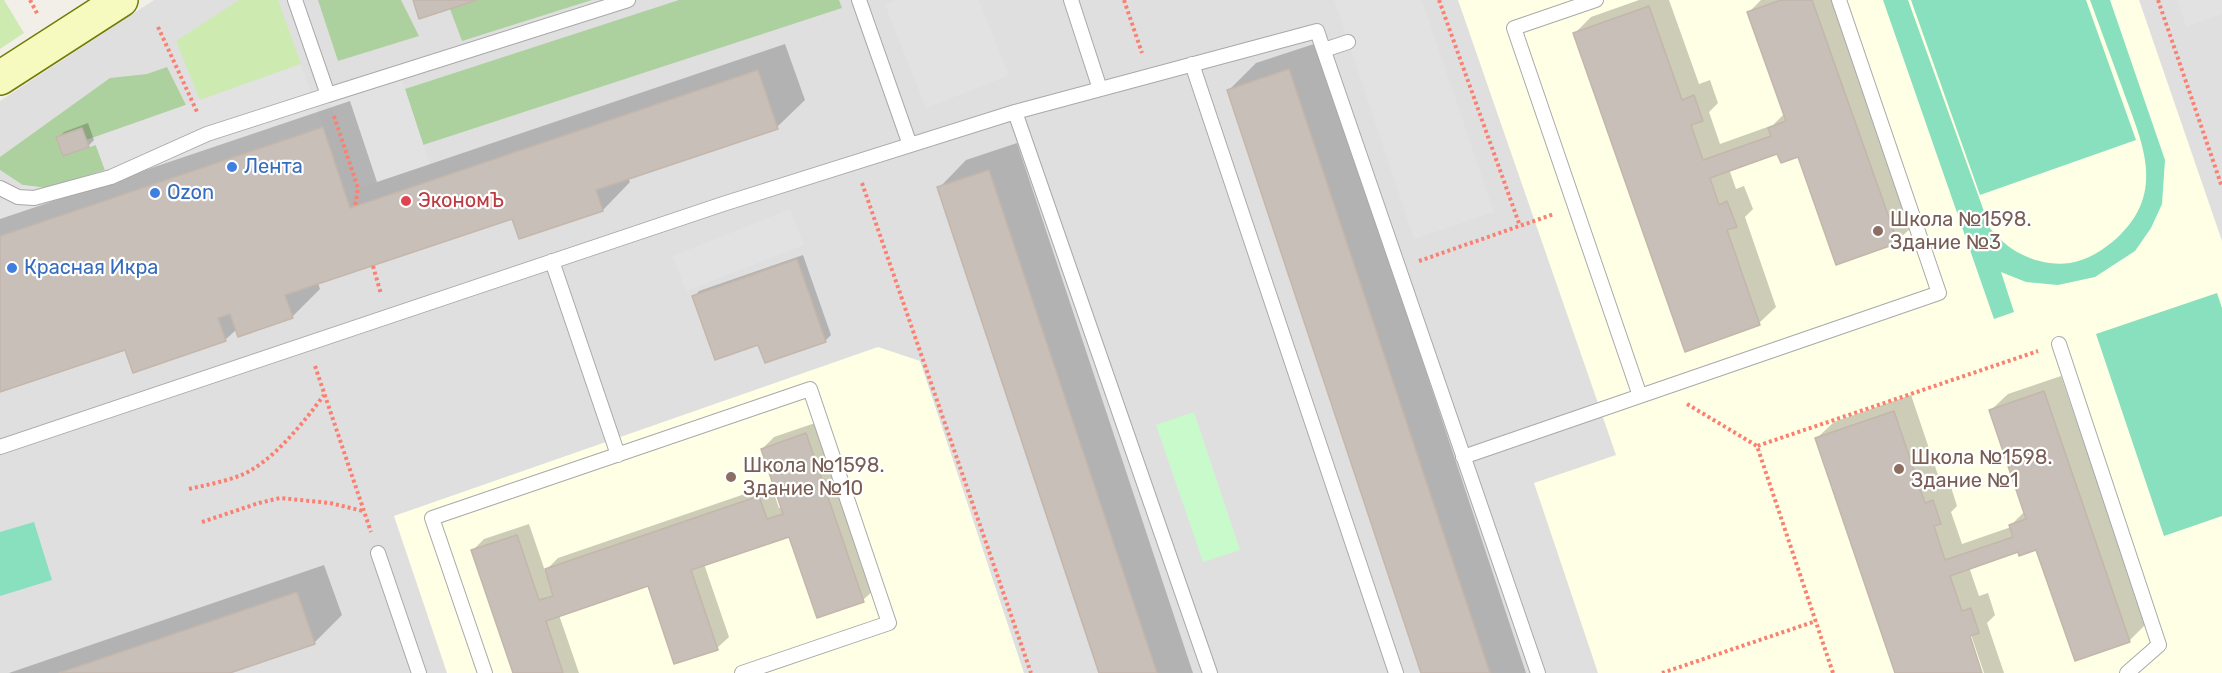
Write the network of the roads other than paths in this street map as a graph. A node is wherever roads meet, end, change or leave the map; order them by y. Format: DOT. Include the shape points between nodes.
graph roads {
  1 [pos="122,0"];
  2 [pos="295,0"];
  3 [pos="628,0"];
  4 [pos="859,0"];
  5 [pos="1071,0"];
  6 [pos="1596,0"];
  7 [pos="1839,0"];
  8 [pos="1348,42"];
  9 [pos="1324,50"];
  10 [pos="1192,64"];
  11 [pos="0,78"];
  12 [pos="1100,89"];
  13 [pos="328,95"];
  14 [pos="1015,112"];
  15 [pos="910,145"];
  16 [pos="0,188"];
  17 [pos="552,261"];
  18 [pos="2059,344"];
  19 [pos="1640,396"];
  20 [pos="0,447"];
  21 [pos="618,455"];
  22 [pos="1463,456"];
  23 [pos="378,553"];
  24 [pos="415,672"];
  25 [pos="485,673"];
  26 [pos="741,673"];
  27 [pos="1210,673"];
  28 [pos="1396,673"];
  29 [pos="1538,673"];
  30 [pos="2127,673"];
  1 -- 11 [label="main road"];
  2 -- 13 [label="lane"];
  3 -- 13 [label="lane"];
  4 -- 15 [label="lane"];
  5 -- 12 [label="lane"];
  6 -- 19 [label="lane" via="1514,28"];
  7 -- 19 [label="lane" via="1939,293"];
  8 -- 9 [label="lane"];
  9 -- 10 [label="lane" via="1317,31"];
  9 -- 22 [label="lane"];
  10 -- 12 [label="lane"];
  10 -- 28 [label="lane"];
  12 -- 14 [label="lane"];
  13 -- 16 [label="lane" via="207,134 111,177 34,198 18,197"];
  14 -- 15 [label="lane"];
  14 -- 27 [label="lane"];
  15 -- 17 [label="lane"];
  17 -- 20 [label="lane"];
  17 -- 21 [label="lane"];
  18 -- 30 [label="lane" via="2159,645"];
  19 -- 22 [label="lane"];
  21 -- 25 [label="lane" via="432,518"];
  21 -- 26 [label="lane" via="810,389 890,622"];
  22 -- 29 [label="lane"];
  23 -- 24 [label="lane"];
}
